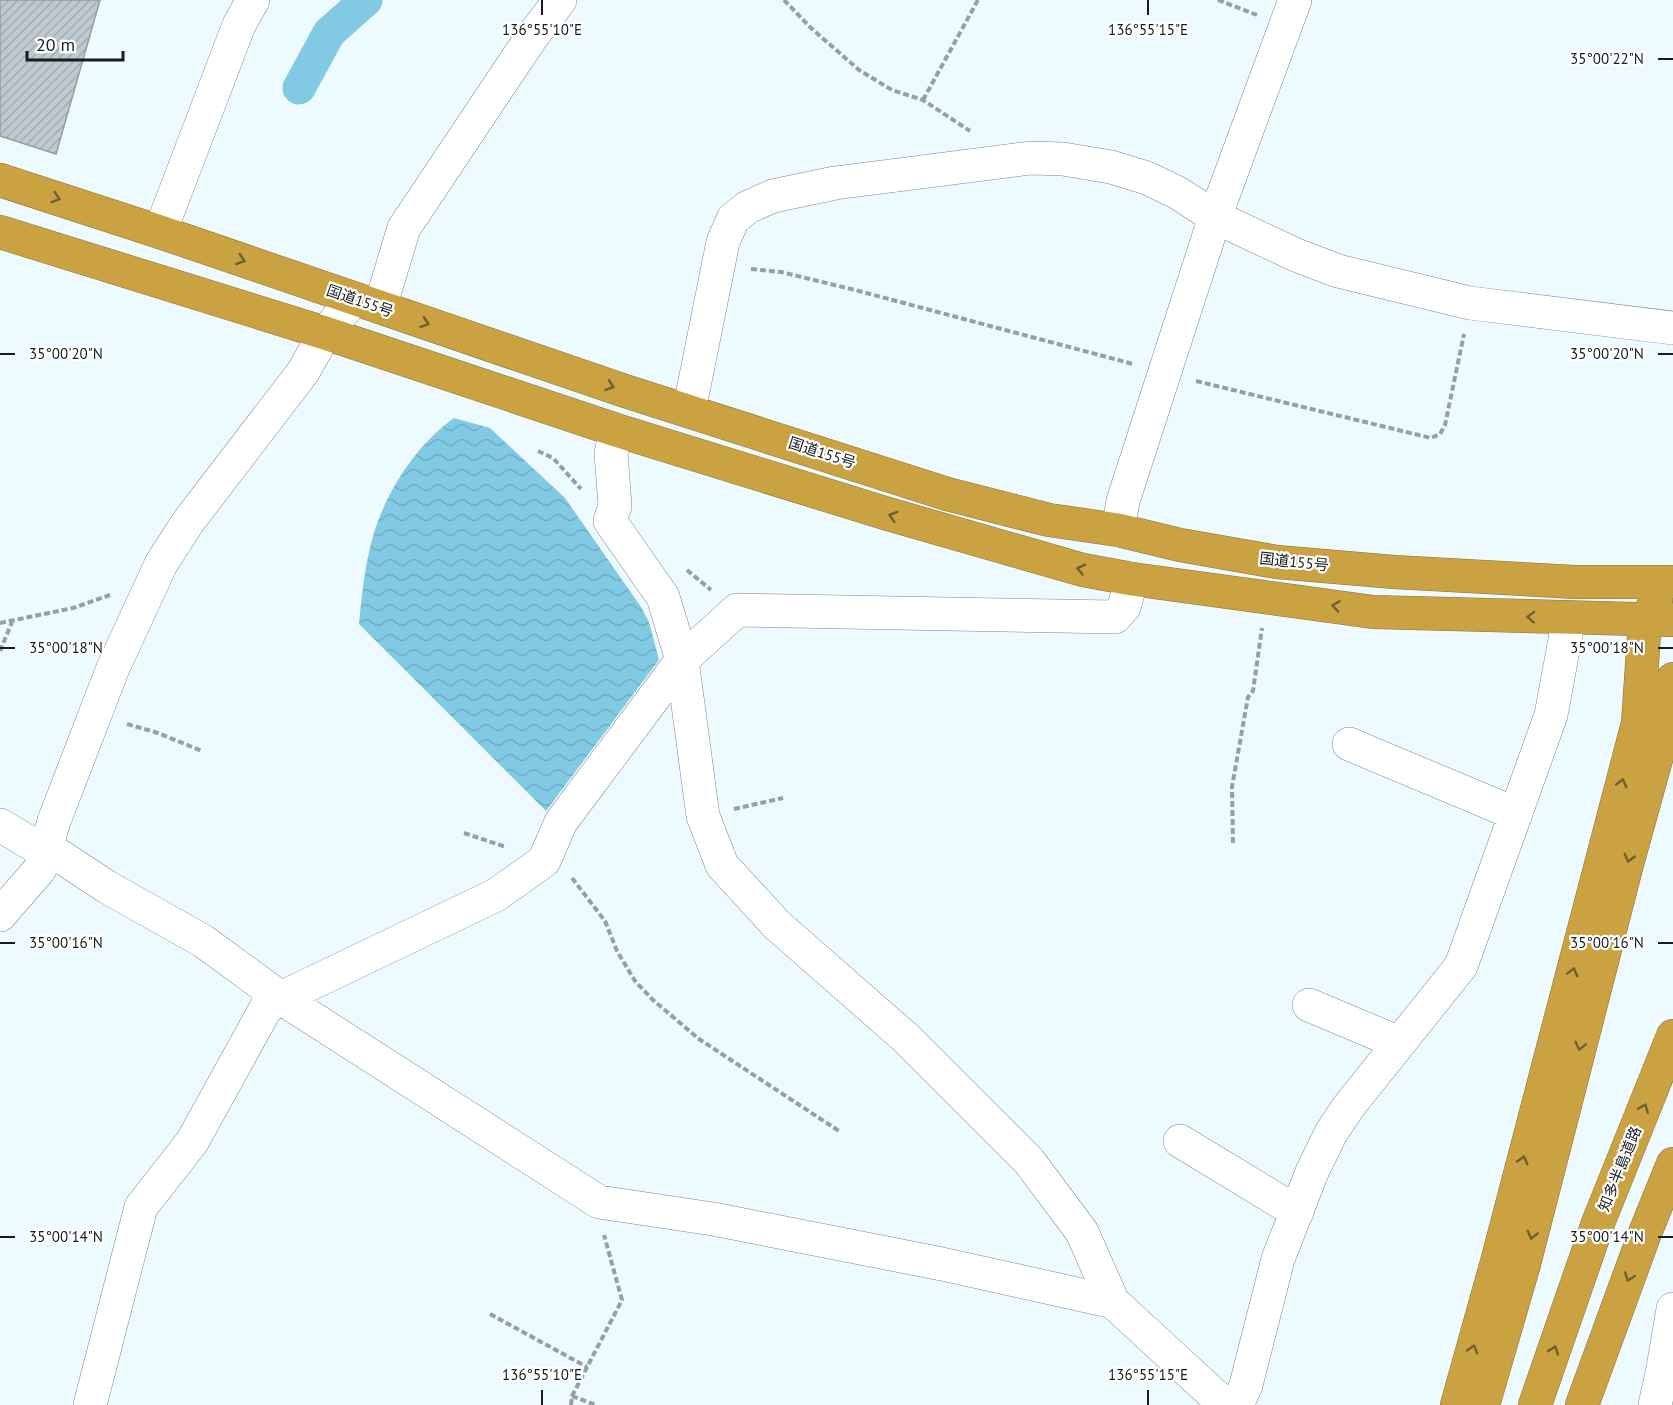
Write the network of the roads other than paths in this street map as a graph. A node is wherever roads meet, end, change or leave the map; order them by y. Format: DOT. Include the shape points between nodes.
graph roads {
  1 [pos="253,0"];
  2 [pos="560,0"];
  3 [pos="1290,13"];
  4 [pos="0,180"];
  5 [pos="1215,217"];
  6 [pos="0,232"];
  7 [pos="160,232"];
  8 [pos="367,303"];
  9 [pos="1673,328"];
  10 [pos="326,333"];
  11 [pos="689,411"];
  12 [pos="616,430"];
  13 [pos="1118,530"];
  14 [pos="1132,579"];
  15 [pos="1671,589"];
  16 [pos="1569,618"];
  17 [pos="1659,620"];
  18 [pos="682,660"];
  19 [pos="1673,679"];
  20 [pos="1348,744"];
  21 [pos="1516,813"];
  22 [pos="0,825"];
  23 [pos="45,852"];
  24 [pos="0,915"];
  25 [pos="281,998"];
  26 [pos="1309,1005"];
  27 [pos="1673,1036"];
  28 [pos="1397,1046"];
  29 [pos="1180,1141"];
  30 [pos="1673,1164"];
  31 [pos="1297,1212"];
  32 [pos="1113,1302"];
  33 [pos="1673,1309"];
  34 [pos="1663,1386"];
  35 [pos="90,1405"];
  36 [pos="1225,1405"];
  37 [pos="1237,1405"];
  38 [pos="1457,1405"];
  39 [pos="1483,1405"];
  40 [pos="1535,1405"];
  41 [pos="1582,1405"];
  1 -- 7 [label="street" via="239,25"];
  2 -- 8 [label="street" via="404,228"];
  3 -- 5 [label="street"];
  4 -- 7 [label="highway, 国道155号, one-way"];
  5 -- 9 [label="street" via="1338,271 1470,303"];
  5 -- 11 [label="street" via="1147,178 1063,159 1013,160 835,183 773,196 733,219 723,242"];
  5 -- 13 [label="street" via="1123,501"];
  6 -- 10 [label="highway"];
  7 -- 8 [label="highway, 国道155号, one-way"];
  8 -- 10 [label="street"];
  8 -- 11 [label="highway, 国道155号, one-way"];
  10 -- 12 [label="highway"];
  10 -- 23 [label="street" via="303,372 188,522 161,564 113,668"];
  11 -- 13 [label="highway, 国道155号" via="947,494 1049,520"];
  14 -- 12 [label="highway, one-way" via="1083,570 888,514"];
  12 -- 18 [label="street" via="611,453 615,506 609,521 663,597"];
  13 -- 15 [label="highway, 国道155号" via="1277,562"];
  16 -- 14 [label="highway, one-way" via="1372,612"];
  14 -- 18 [label="street" via="1124,607 1115,617 737,610"];
  15 -- 17 [label="highway"];
  16 -- 17 [label="highway"];
  16 -- 21 [label="street" via="1551,715"];
  38 -- 17 [label="highway, one-way" via="1638,723"];
  18 -- 25 [label="street" via="561,822 544,861 496,895"];
  18 -- 32 [label="street" via="703,816 722,866 777,925 908,1039 1029,1161 1082,1232"];
  19 -- 39 [label="highway, one-way" via="1670,709 1524,1264"];
  20 -- 21 [label="street"];
  21 -- 28 [label="street" via="1461,966"];
  22 -- 23 [label="street"];
  23 -- 24 [label="street" via="40,869"];
  23 -- 25 [label="street" via="60,856 203,941"];
  25 -- 32 [label="street" via="599,1202 713,1219"];
  25 -- 35 [label="street" via="266,1008 192,1142 141,1207"];
  26 -- 28 [label="street" via="1385,1037"];
  40 -- 27 [label="highway, 知多半島道路, one-way" via="1598,1223"];
  28 -- 31 [label="street" via="1331,1133"];
  29 -- 31 [label="street"];
  30 -- 41 [label="highway, one-way"];
  31 -- 37 [label="street" via="1278,1259 1246,1385"];
  32 -- 36 [label="street"];
  33 -- 34 [label="street"];
}
